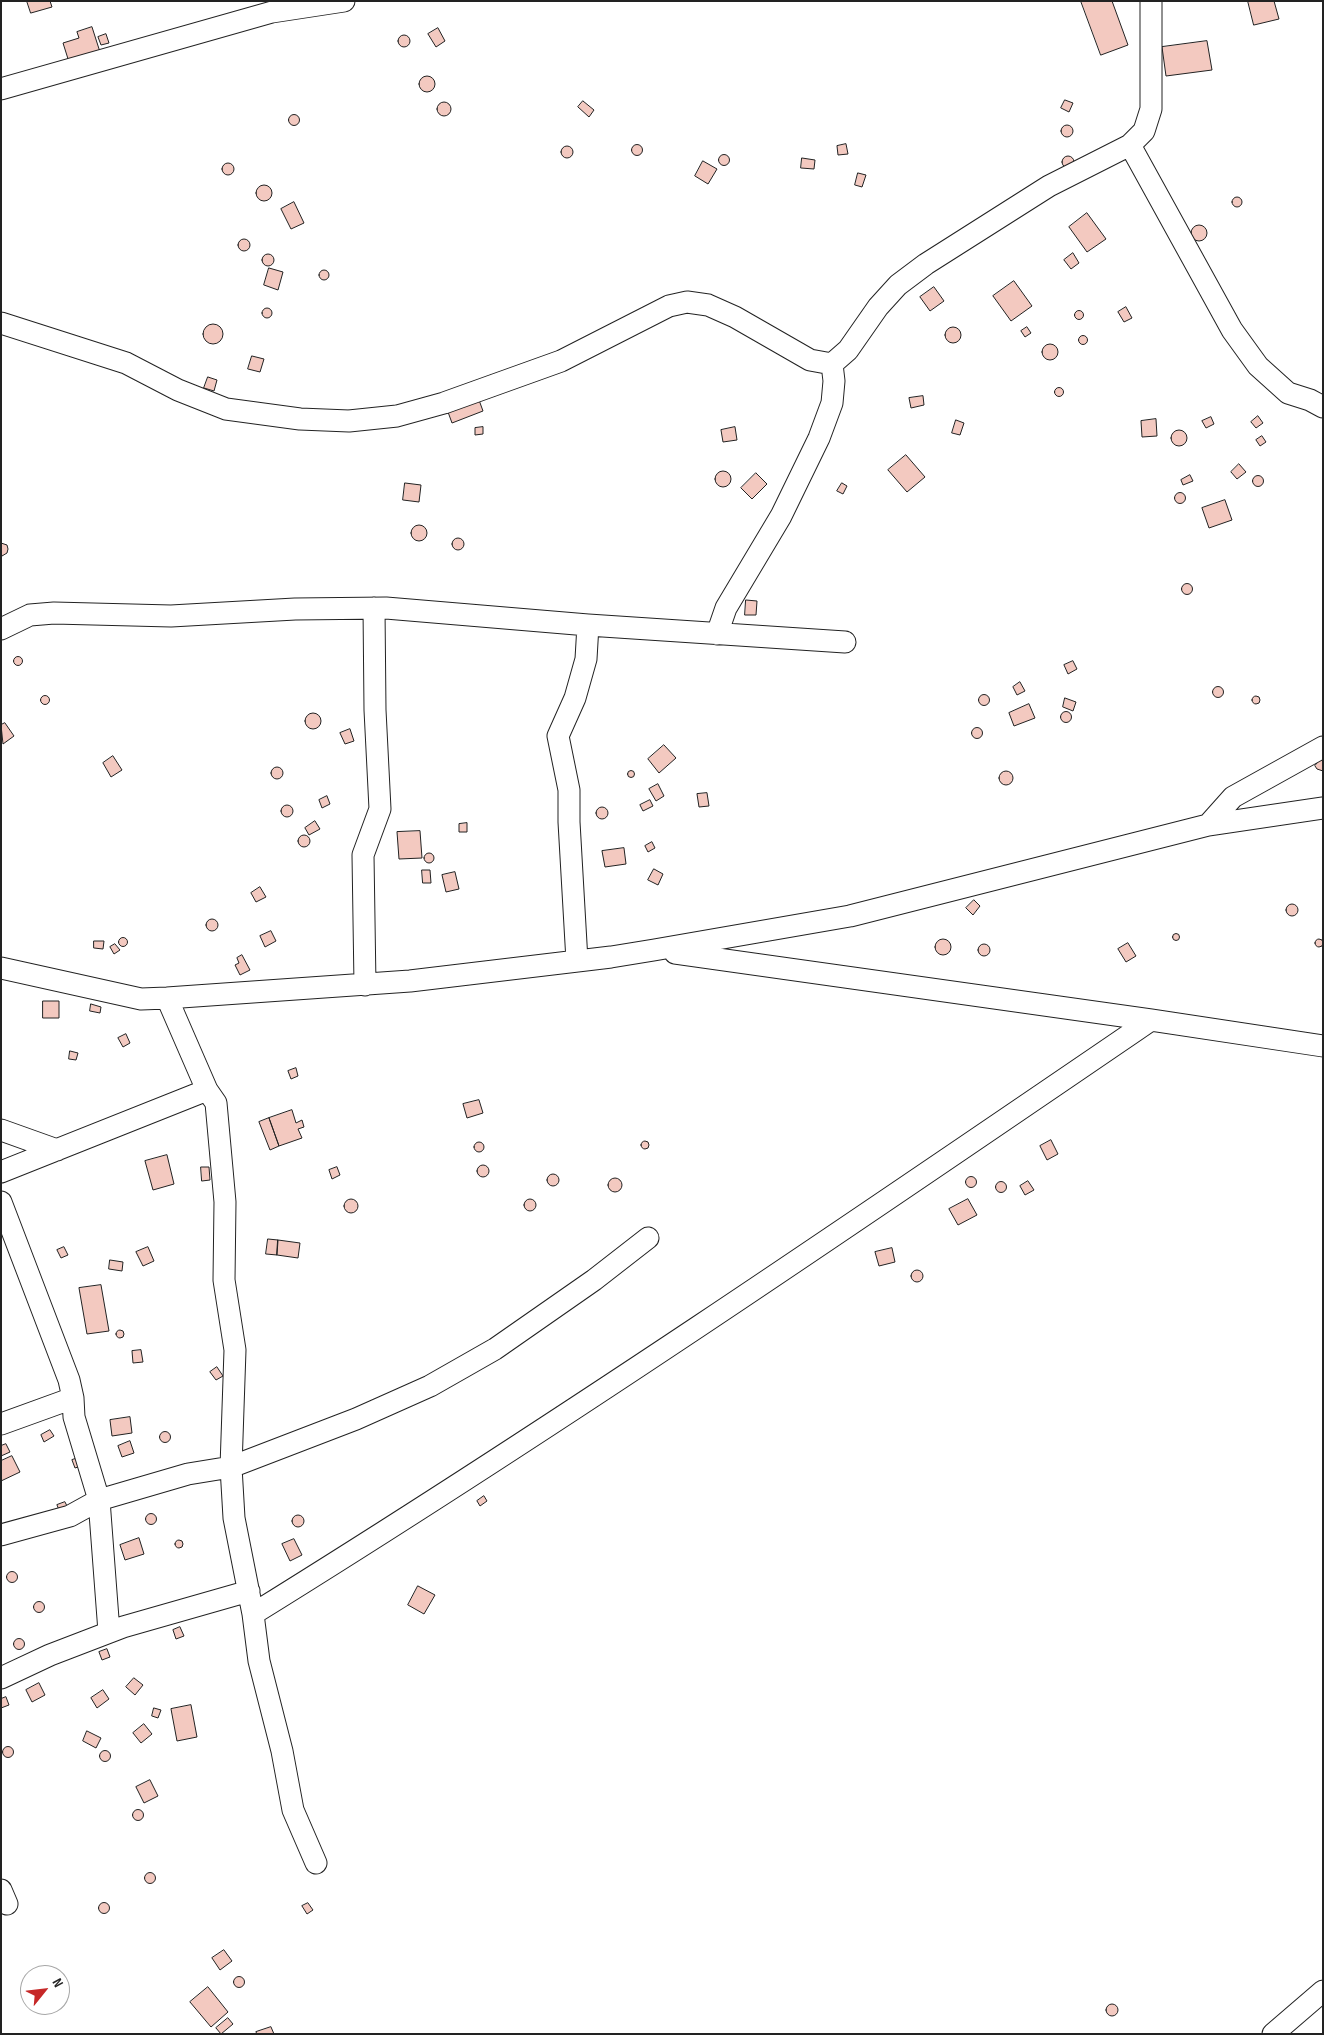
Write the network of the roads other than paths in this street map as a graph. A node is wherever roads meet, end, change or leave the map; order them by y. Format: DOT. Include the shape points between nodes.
graph roads {
  1 [pos="344,1"];
  2 [pos="1151,1"];
  3 [pos="1,89"];
  4 [pos="1130,145"];
  5 [pos="1,324"];
  6 [pos="832,364"];
  7 [pos="1323,407"];
  8 [pos="374,608"];
  9 [pos="588,625"];
  10 [pos="1,629"];
  11 [pos="717,634"];
  12 [pos="846,642"];
  13 [pos="1323,747"];
  14 [pos="1323,808"];
  15 [pos="1208,825"];
  16 [pos="654,950"];
  17 [pos="576,961"];
  18 [pos="1,968"];
  19 [pos="365,985"];
  20 [pos="167,998"];
  21 [pos="1151,1020"];
  22 [pos="1323,1046"];
  23 [pos="207,1090"];
  24 [pos="1,1130"];
  25 [pos="57,1150"];
  26 [pos="1,1172"];
  27 [pos="1,1202"];
  28 [pos="648,1238"];
  29 [pos="73,1398"];
  30 [pos="1,1424"];
  31 [pos="231,1467"];
  32 [pos="99,1500"];
  33 [pos="1,1535"];
  34 [pos="248,1591"];
  35 [pos="253,1614"];
  36 [pos="109,1632"];
  37 [pos="1,1678"];
  38 [pos="316,1863"];
  39 [pos="1323,1991"];
  40 [pos="1273,2034"];
  1 -- 3 [label="street" via="272,12"];
  2 -- 4 [label="street" via="1151,109 1144,131"];
  4 -- 6 [label="street" via="1049,186 926,264 898,285 848,350"];
  4 -- 7 [label="street" via="1232,330 1258,366 1288,392"];
  5 -- 6 [label="street" via="126,363 178,390 226,409 349,421 397,416 561,362 668,306 687,302 708,304 810,360"];
  6 -- 11 [label="street" via="832,403 819,438 781,516 726,608"];
  8 -- 9 [label="street"];
  8 -- 10 [label="street" via="171,616 54,613 30,615"];
  8 -- 19 [label="street" via="380,810 363,855"];
  9 -- 11 [label="street"];
  9 -- 17 [label="street" via="586,659 575,698 558,736 569,790"];
  11 -- 12 [label="street"];
  13 -- 15 [label="street" via="1233,797"];
  14 -- 15 [label="street"];
  15 -- 16 [label="street" via="850,916"];
  16 -- 17 [label="street"];
  16 -- 21 [label="street"];
  17 -- 19 [label="street"];
  18 -- 20 [label="street" via="141,999"];
  19 -- 20 [label="street"];
  20 -- 23 [label="street"];
  21 -- 22 [label="street"];
  21 -- 35 [label="street" via="551,1424"];
  23 -- 25 [label="street"];
  23 -- 31 [label="street" via="216,1103 224,1202 224,1280 235,1350"];
  24 -- 25 [label="street"];
  25 -- 26 [label="street"];
  27 -- 29 [label="street"];
  28 -- 31 [label="street" via="495,1349 430,1386 356,1419"];
  29 -- 30 [label="street"];
  29 -- 32 [label="street" via="74,1417"];
  31 -- 32 [label="street" via="188,1474"];
  31 -- 34 [label="street" via="234,1518"];
  32 -- 33 [label="street" via="70,1516"];
  32 -- 36 [label="street"];
  34 -- 35 [label="street"];
  34 -- 36 [label="street"];
  35 -- 38 [label="street" via="259,1661 293,1810"];
  36 -- 37 [label="street"];
  39 -- 40 [label="street"];
}
